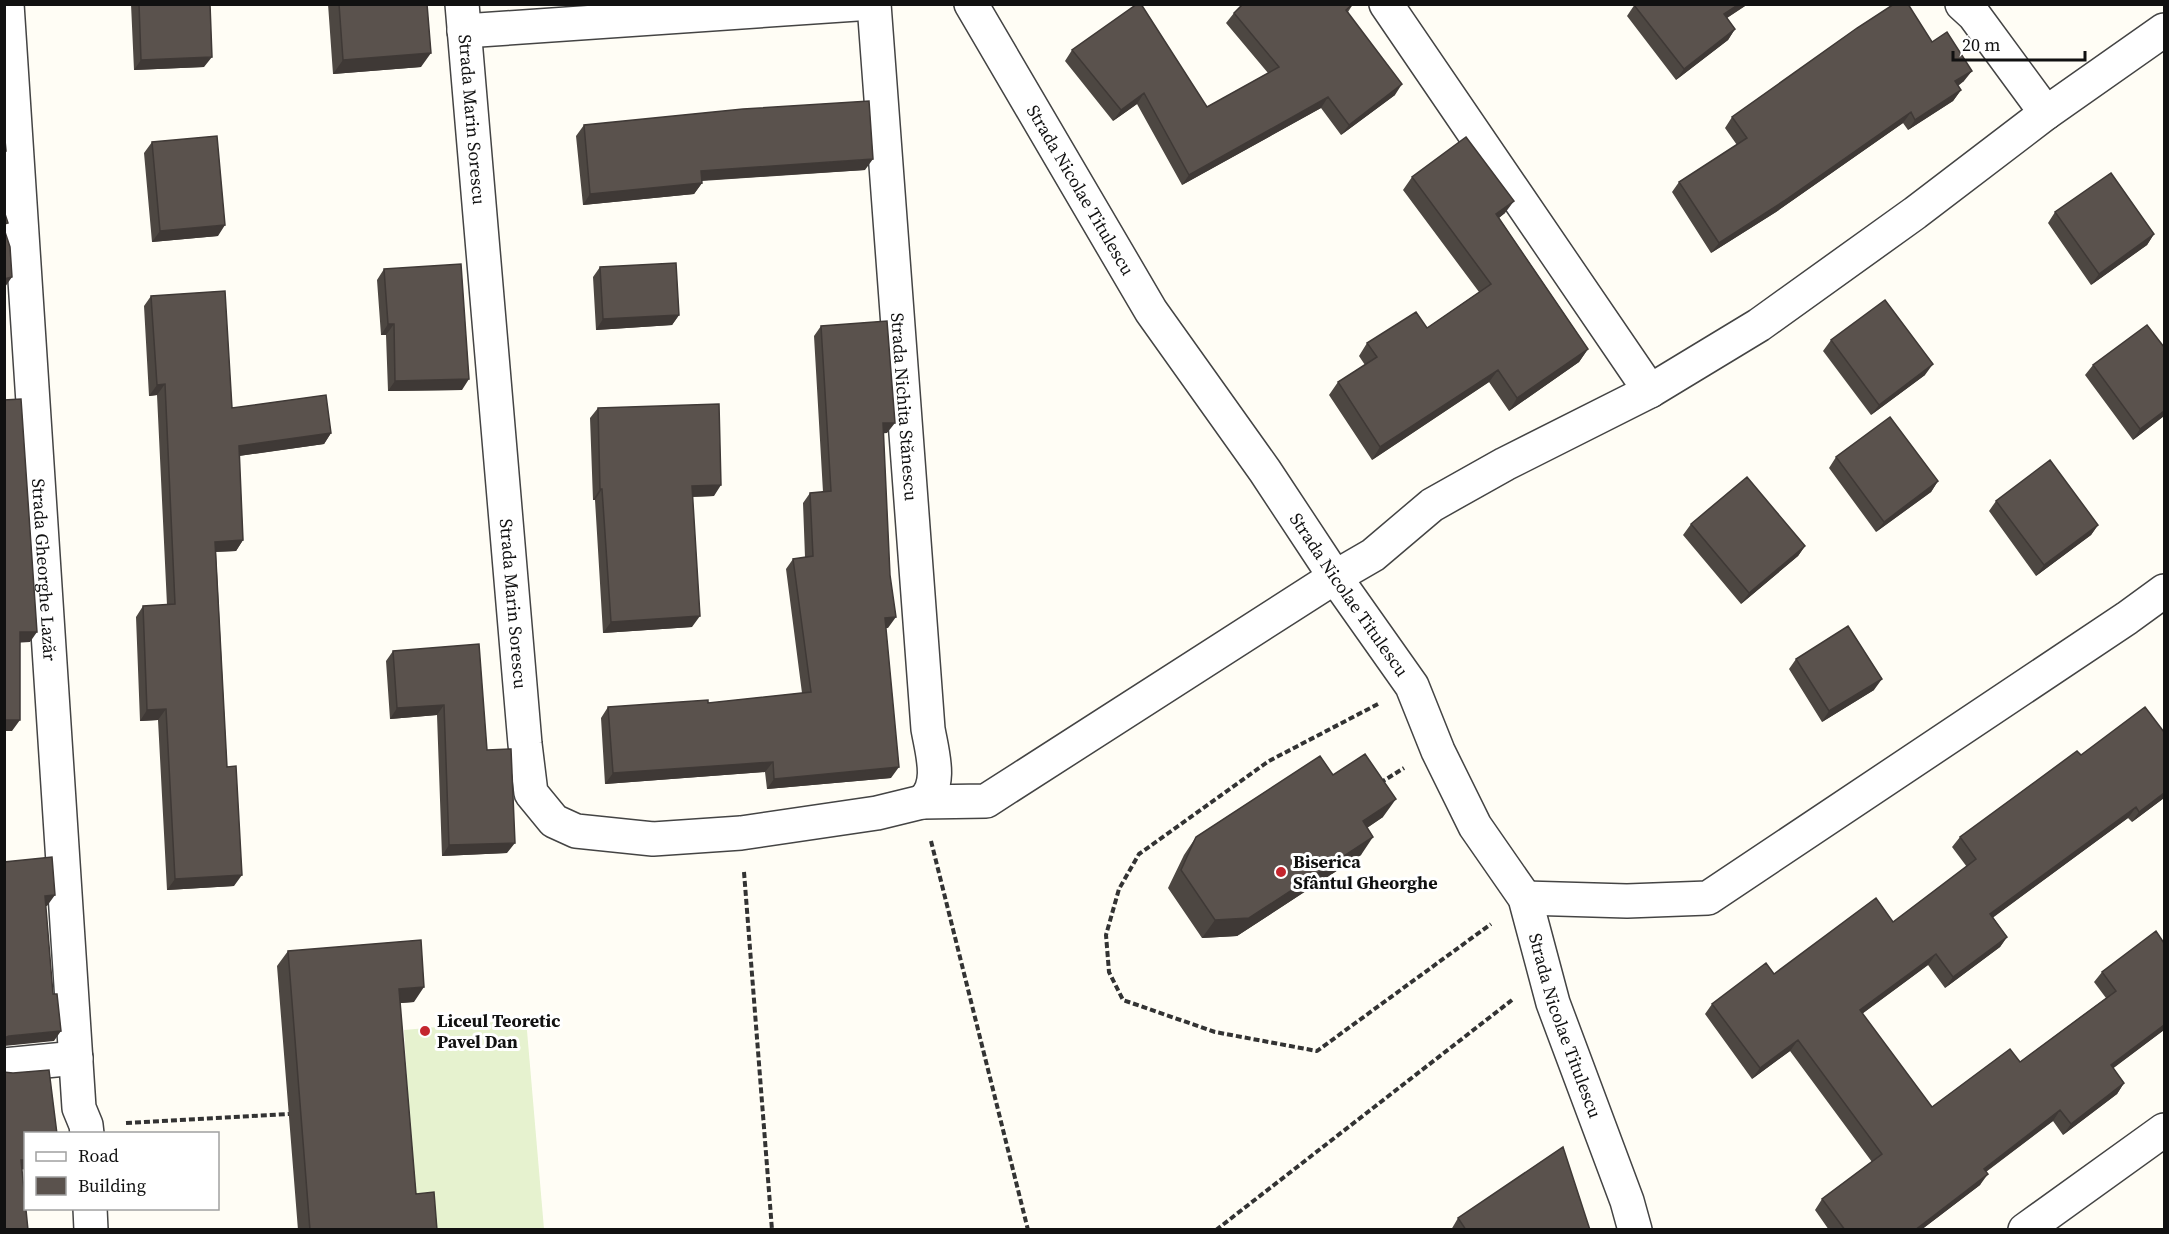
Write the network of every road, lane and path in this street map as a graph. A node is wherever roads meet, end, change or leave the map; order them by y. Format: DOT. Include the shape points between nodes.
graph roads {
  1 [pos="7,4"];
  2 [pos="857,4"];
  3 [pos="874,4"];
  4 [pos="971,4"];
  5 [pos="1386,4"];
  6 [pos="1962,4"];
  7 [pos="463,18"];
  8 [pos="2164,30"];
  9 [pos="2046,113"];
  10 [pos="1650,391"];
  11 [pos="1335,577"];
  12 [pos="2164,591"];
  13 [pos="1412,686"];
  14 [pos="1382,782"];
  15 [pos="1376,786"];
  16 [pos="921,802"];
  17 [pos="741,833"];
  18 [pos="1525,898"];
  19 [pos="1546,974"];
  20 [pos="76,1058"];
  21 [pos="4,1065"];
  22 [pos="289,1114"];
  23 [pos="87,1130"];
  24 [pos="2164,1130"];
  25 [pos="90,1210"];
  26 [pos="91,1230"];
  27 [pos="772,1230"];
  28 [pos="1028,1230"];
  29 [pos="1216,1230"];
  30 [pos="1635,1230"];
  31 [pos="2025,1230"];
  1 -- 20 [label="street, Strada Gheorghe Lazăr"];
  2 -- 7 [label="street"];
  3 -- 16 [label="street, Strada Nichita Stănescu" via="934,771 933,791"];
  4 -- 11 [label="street, Strada Nicolae Titulescu" via="1151,311"];
  5 -- 10 [label="street"];
  6 -- 9 [label="street"];
  7 -- 17 [label="street, Strada Marin Sorescu" via="531,794 554,821 576,831 653,839"];
  8 -- 9 [label="street, Strada Marin Sorescu"];
  9 -- 10 [label="street, Strada Marin Sorescu" via="1759,325"];
  10 -- 11 [label="street, Strada Marin Sorescu" via="1432,505 1373,555"];
  11 -- 13 [label="street, Strada Nicolae Titulescu"];
  11 -- 16 [label="street, Strada Marin Sorescu" via="986,801"];
  12 -- 18 [label="street" via="1708,898"];
  13 -- 18 [label="street, Strada Nicolae Titulescu" via="1438,751 1475,825"];
  13 -- 18 [label="path" via="1269,761 1139,854 1119,888 1106,935 1108,972 1123,1000 1215,1032 1317,1051"];
  14 -- 15 [label="path"];
  16 -- 17 [label="street, Strada Marin Sorescu" via="877,813"];
  16 -- 28 [label="path"];
  17 -- 27 [label="path"];
  18 -- 19 [label="street, Strada Nicolae Titulescu"];
  19 -- 29 [label="path"];
  19 -- 30 [label="street, Strada Nicolae Titulescu"];
  20 -- 21 [label="street"];
  20 -- 23 [label="street, Strada Gheorghe Lazăr" via="79,1108"];
  22 -- 23 [label="path"];
  24 -- 31 [label="street"];
  25 -- 26 [label="street"];
}
